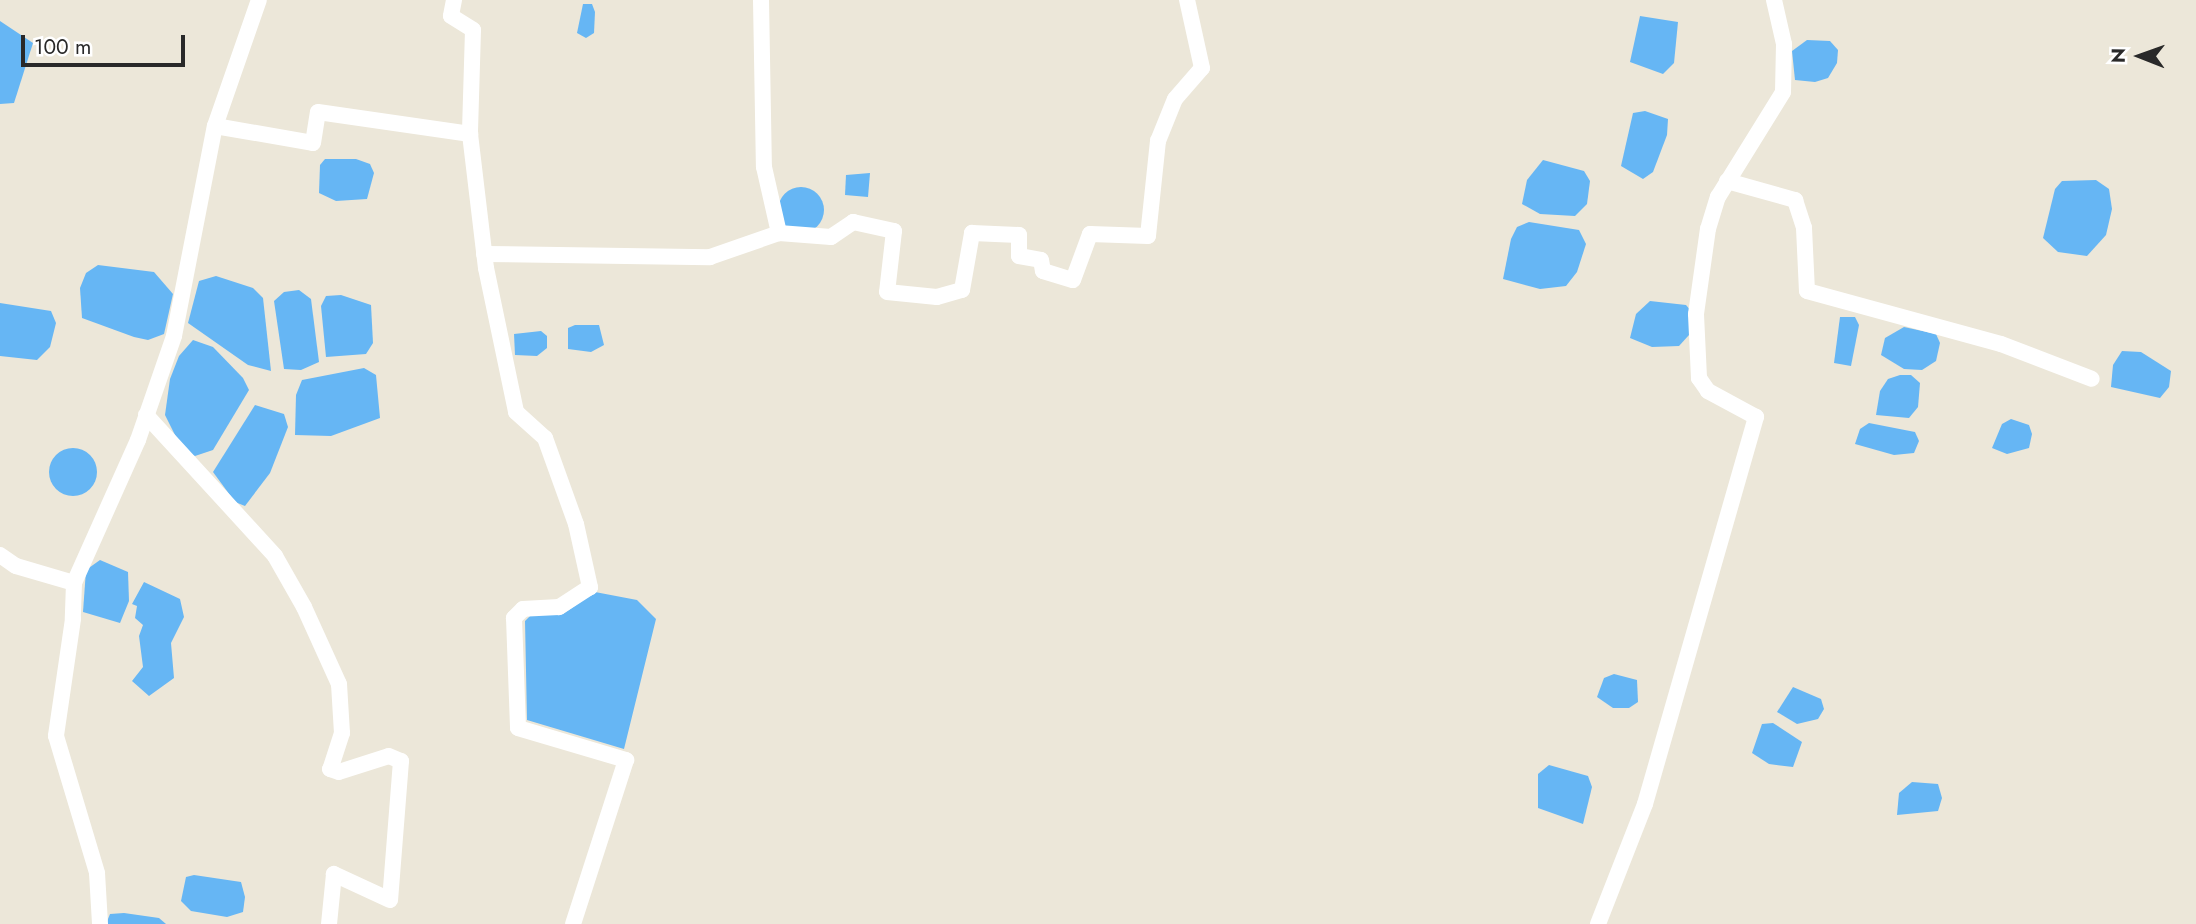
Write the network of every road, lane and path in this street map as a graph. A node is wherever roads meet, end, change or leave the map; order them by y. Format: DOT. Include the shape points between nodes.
graph roads {
  1 [pos="259,0"];
  2 [pos="453,0"];
  3 [pos="761,0"];
  4 [pos="1187,0"];
  5 [pos="1774,0"];
  6 [pos="215,127"];
  7 [pos="470,134"];
  8 [pos="1727,181"];
  9 [pos="779,233"];
  10 [pos="484,254"];
  11 [pos="2092,379"];
  12 [pos="146,415"];
  13 [pos="0,555"];
  14 [pos="74,583"];
  15 [pos="100,924"];
  16 [pos="329,924"];
  17 [pos="573,924"];
  18 [pos="1598,924"];
  1 -- 6 [label="street"];
  2 -- 7 [label="street" via="451,16 473,30"];
  3 -- 9 [label="street" via="764,167"];
  4 -- 9 [label="street" via="1202,68 1175,99 1158,141 1148,236 1090,233 1073,280 1042,271 1041,260 1019,256 1019,235 972,233 962,290 937,297 887,292 894,231 853,222 831,237"];
  5 -- 8 [label="street" via="1784,44 1783,92"];
  6 -- 7 [label="street" via="313,143 318,112"];
  6 -- 12 [label="street" via="174,336"];
  7 -- 10 [label="street"];
  8 -- 11 [label="street" via="1795,200 1804,228 1807,291 2001,344"];
  8 -- 18 [label="street" via="1707,229 1696,314 1699,378 1708,391 1756,416 1645,804"];
  9 -- 10 [label="street" via="710,257"];
  10 -- 17 [label="street" via="516,412 545,438 576,524 590,587 559,607 523,609 514,618 518,728 626,760"];
  12 -- 14 [label="street"];
  12 -- 16 [label="street" via="275,556 304,607 339,684 342,733 330,769 339,772 389,756 401,761 390,900 334,874"];
  13 -- 14 [label="street" via="16,566"];
  14 -- 15 [label="street" via="56,736 97,873"];
}
